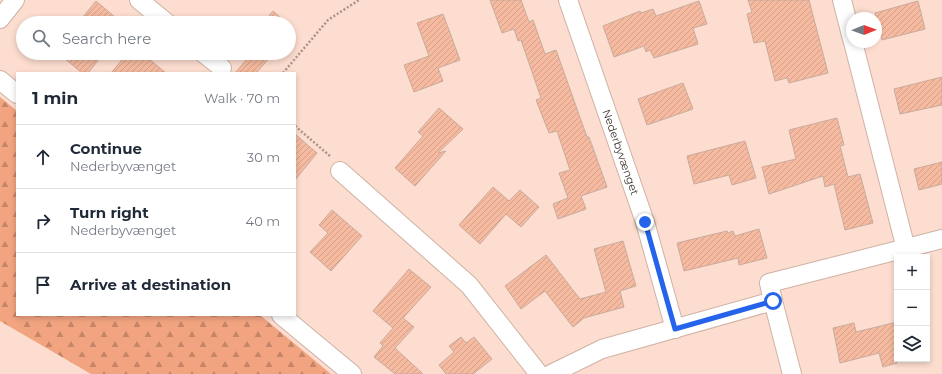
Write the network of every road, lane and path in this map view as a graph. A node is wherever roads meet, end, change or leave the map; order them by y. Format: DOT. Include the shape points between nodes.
graph roads {
  1 [pos="15,0"];
  2 [pos="139,0"];
  3 [pos="359,0"];
  4 [pos="568,0"];
  5 [pos="842,0"];
  6 [pos="158,16"];
  7 [pos="846,16"];
  8 [pos="0,19"];
  9 [pos="854,48"];
  10 [pos="296,58"];
  11 [pos="212,60"];
  12 [pos="294,60"];
  13 [pos="222,68"];
  14 [pos="284,72"];
  15 [pos="0,80"];
  16 [pos="16,93"];
  17 [pos="296,127"];
  18 [pos="340,170"];
  19 [pos="942,239"];
  20 [pos="906,249"];
  21 [pos="773,301"];
  22 [pos="282,316"];
  23 [pos="675,329"];
  24 [pos="352,374"];
  25 [pos="539,374"];
  26 [pos="550,374"];
  27 [pos="792,374"];
  1 -- 8 [label="street"];
  2 -- 6 [label="street"];
  3 -- 10 [label="path" via="328,20"];
  4 -- 23 [label="street, Nederbyvænget" via="645,222"];
  5 -- 7 [label="street"];
  9 -- 20 [label="street"];
  11 -- 13 [label="street"];
  12 -- 14 [label="path"];
  15 -- 16 [label="street"];
  17 -- 18 [label="path" via="336,160"];
  18 -- 25 [label="street" via="469,285"];
  19 -- 20 [label="street"];
  20 -- 21 [label="street" via="769,283"];
  21 -- 23 [label="street"];
  21 -- 27 [label="street"];
  22 -- 24 [label="street"];
  23 -- 26 [label="street" via="602,349"];
}
